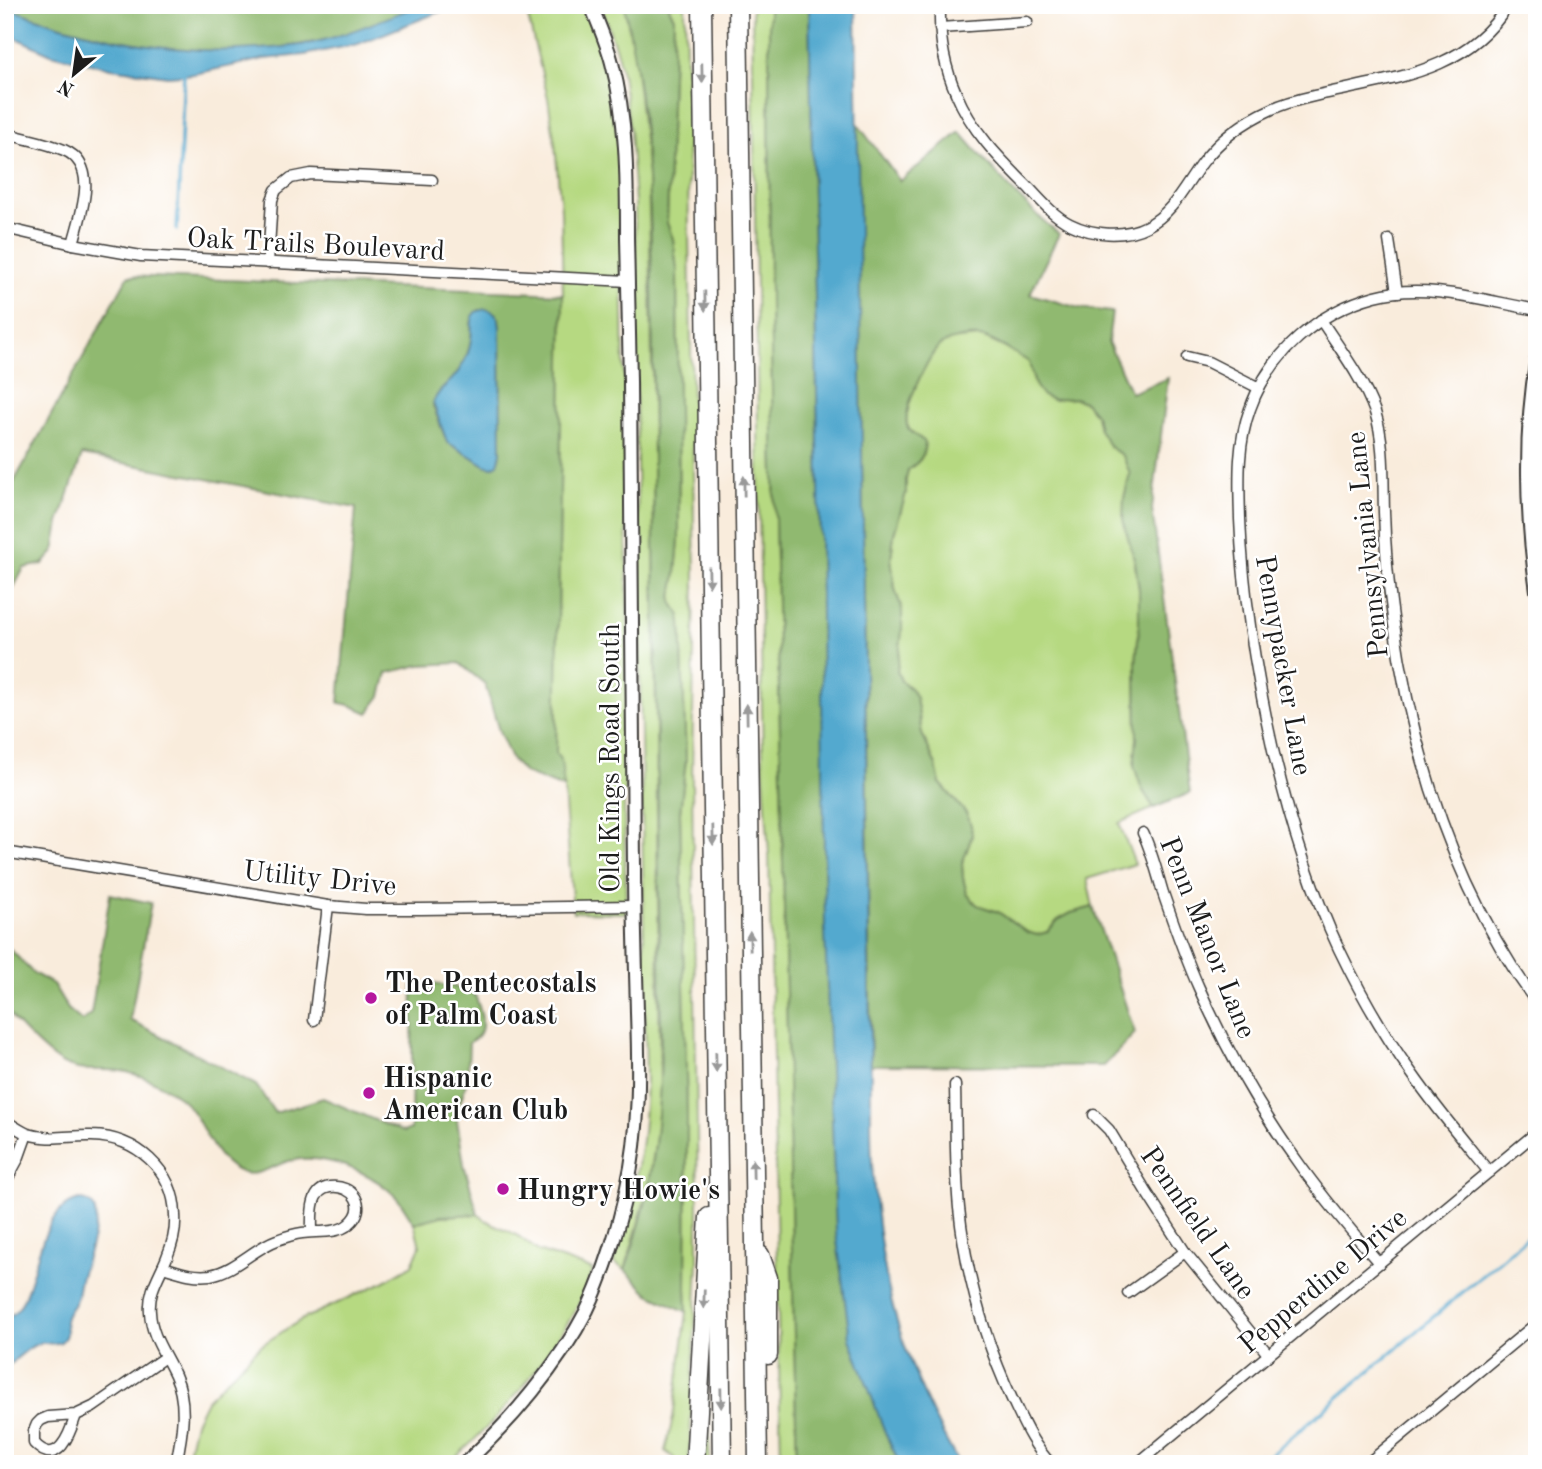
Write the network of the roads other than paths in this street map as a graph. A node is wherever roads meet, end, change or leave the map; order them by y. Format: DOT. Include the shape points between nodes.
graph roads {
  1 [pos="592,5"];
  2 [pos="702,5"];
  3 [pos="738,5"];
  4 [pos="940,5"];
  5 [pos="1508,5"];
  6 [pos="1027,22"];
  7 [pos="940,28"];
  8 [pos="5,132"];
  9 [pos="432,180"];
  10 [pos="5,228"];
  11 [pos="1389,240"];
  12 [pos="74,244"];
  13 [pos="268,263"];
  14 [pos="628,281"];
  15 [pos="1397,292"];
  16 [pos="1537,310"];
  17 [pos="1321,320"];
  18 [pos="1187,357"];
  19 [pos="1537,358"];
  20 [pos="1259,388"];
  21 [pos="1537,591"];
  22 [pos="1143,833"];
  23 [pos="5,852"];
  24 [pos="328,906"];
  25 [pos="634,906"];
  26 [pos="1537,1003"];
  27 [pos="314,1020"];
  28 [pos="955,1085"];
  29 [pos="1094,1115"];
  30 [pos="5,1121"];
  31 [pos="1537,1132"];
  32 [pos="27,1134"];
  33 [pos="718,1158"];
  34 [pos="1489,1172"];
  35 [pos="5,1183"];
  36 [pos="312,1232"];
  37 [pos="754,1237"];
  38 [pos="1185,1252"];
  39 [pos="1378,1263"];
  40 [pos="163,1267"];
  41 [pos="1128,1293"];
  42 [pos="1537,1323"];
  43 [pos="1268,1354"];
  44 [pos="165,1357"];
  45 [pos="76,1415"];
  46 [pos="176,1464"];
  47 [pos="464,1464"];
  48 [pos="695,1464"];
  49 [pos="722,1464"];
  50 [pos="758,1464"];
  51 [pos="770,1464"];
  52 [pos="1051,1464"];
  53 [pos="1137,1464"];
  54 [pos="1367,1464"];
  1 -- 14 [label="street, Old Kings Road South" via="618,91 627,181"];
  2 -- 33 [label="highway, one-way"];
  37 -- 3 [label="highway, one-way"];
  4 -- 7 [label="street"];
  5 -- 7 [label="street" via="1481,38 1437,66 1295,101 1251,119 1211,152 1168,211 1145,227 1121,234 1094,232 1067,222 993,151 956,93"];
  6 -- 7 [label="street"];
  8 -- 12 [label="street" via="59,148 79,161 85,184"];
  9 -- 13 [label="street" via="311,174 291,178 276,190 270,205"];
  10 -- 12 [label="street, Oak Trails Boulevard"];
  11 -- 15 [label="street"];
  12 -- 13 [label="street, Oak Trails Boulevard" via="141,256"];
  13 -- 14 [label="street, Oak Trails Boulevard"];
  14 -- 25 [label="street, Old Kings Road South"];
  15 -- 16 [label="street, Pennypacker Lane" via="1442,293"];
  15 -- 17 [label="street, Pennypacker Lane" via="1364,299"];
  17 -- 20 [label="street, Pennypacker Lane" via="1284,352"];
  17 -- 26 [label="street, Pennsylvania Lane" via="1364,389 1378,423 1394,620 1411,712 1434,798 1477,905"];
  18 -- 20 [label="street" via="1208,362"];
  19 -- 21 [label="street" via="1529,470"];
  20 -- 34 [label="street, Pennypacker Lane" via="1241,450 1241,552 1262,700 1296,838 1327,922 1378,1024"];
  22 -- 39 [label="street, Penn Manor Lane" via="1186,956 1239,1069 1301,1167"];
  23 -- 24 [label="street, Utility Drive"];
  24 -- 25 [label="street, Utility Drive"];
  24 -- 27 [label="street"];
  25 -- 47 [label="street, Old Kings Road South" via="638,1099 629,1175 613,1238 596,1290 567,1342 505,1424"];
  28 -- 52 [label="street" via="959,1208 974,1290 1007,1388"];
  29 -- 38 [label="street, Pennfield Lane" via="1109,1130"];
  30 -- 32 [label="street"];
  31 -- 34 [label="street, Pepperdine Drive"];
  32 -- 35 [label="street"];
  32 -- 40 [label="street" via="107,1138 147,1156 169,1183 174,1205 175,1229"];
  33 -- 48 [label="highway, one-way" via="707,1228"];
  33 -- 49 [label="highway, one-way"];
  34 -- 39 [label="street, Pepperdine Drive"];
  36 -- 36 [label="street" via="343,1229 351,1223 359,1206 356,1197 336,1186 317,1194"];
  36 -- 40 [label="street" via="274,1241 214,1274 193,1276"];
  37 -- 50 [label="highway"];
  37 -- 51 [label="highway" via="768,1278"];
  38 -- 41 [label="street"];
  38 -- 43 [label="street, Pennfield Lane"];
  39 -- 43 [label="street, Pepperdine Drive"];
  40 -- 44 [label="street" via="152,1290 149,1314"];
  42 -- 54 [label="street"];
  43 -- 53 [label="street, Pepperdine Drive"];
  44 -- 45 [label="street"];
  44 -- 46 [label="street" via="181,1396"];
  45 -- 45 [label="street" via="41,1420 34,1443 42,1451 62,1447"];
}
